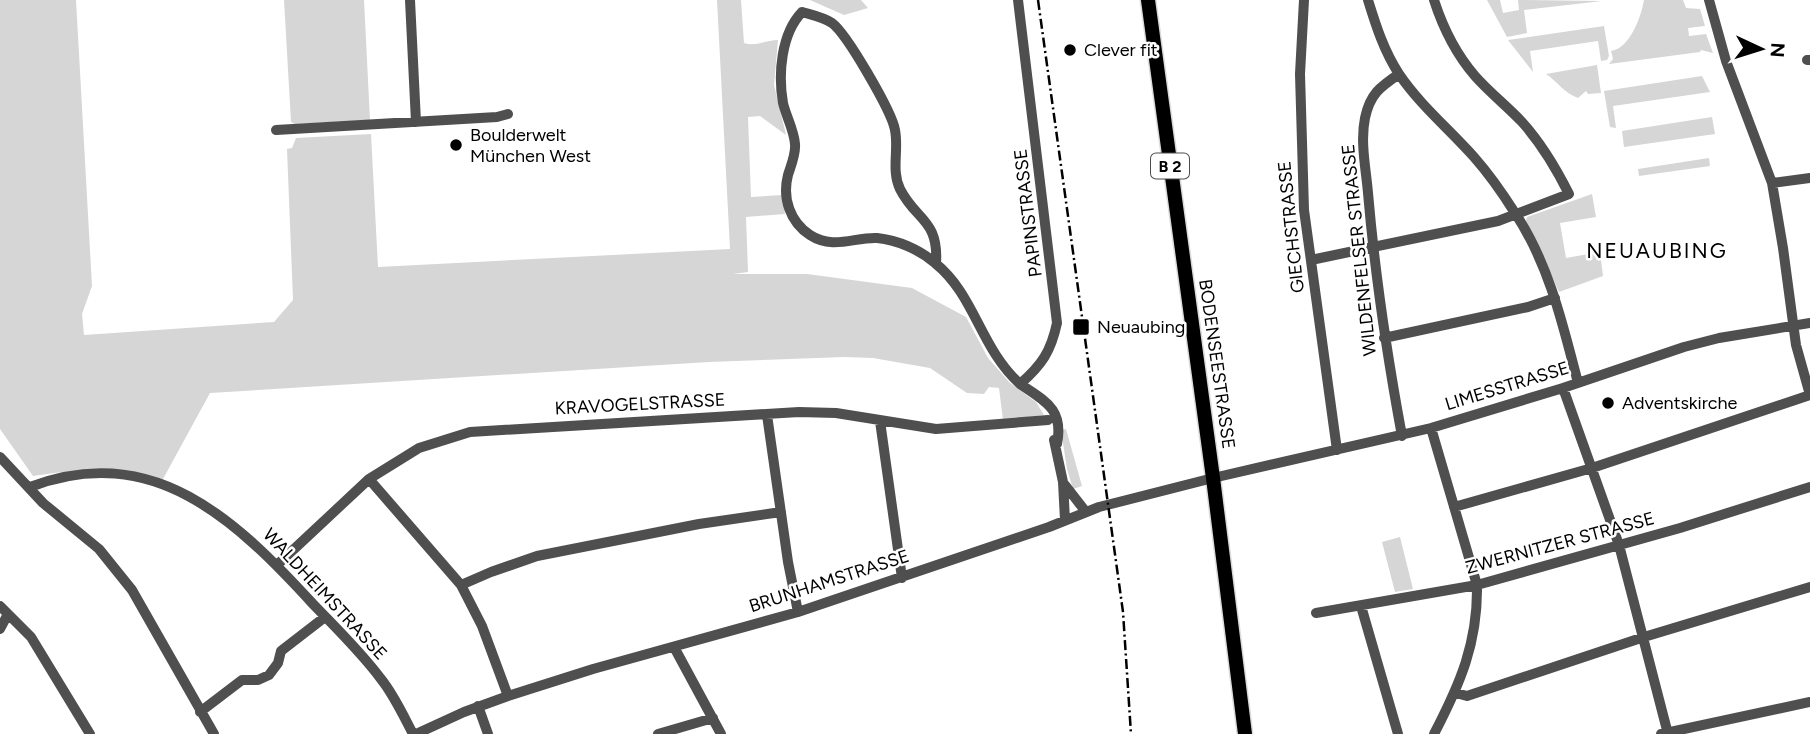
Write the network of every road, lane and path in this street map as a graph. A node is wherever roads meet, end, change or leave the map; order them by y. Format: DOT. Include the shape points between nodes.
graph roads {
  1 [pos="410,0"];
  2 [pos="799,0"];
  3 [pos="1017,0"];
  4 [pos="1148,0"];
  5 [pos="1304,0"];
  6 [pos="1368,0"];
  7 [pos="1434,0"];
  8 [pos="1709,0"];
  9 [pos="802,12"];
  10 [pos="1399,74"];
  11 [pos="508,114"];
  12 [pos="416,122"];
  13 [pos="276,130"];
  14 [pos="1810,178"];
  15 [pos="1772,183"];
  16 [pos="1517,215"];
  17 [pos="1373,248"];
  18 [pos="1311,260"];
  19 [pos="936,264"];
  20 [pos="1555,298"];
  21 [pos="1810,323"];
  22 [pos="1793,326"];
  23 [pos="1384,338"];
  24 [pos="1577,383"];
  25 [pos="1020,384"];
  26 [pos="1563,388"];
  27 [pos="1810,395"];
  28 [pos="1043,399"];
  29 [pos="767,415"];
  30 [pos="1048,420"];
  31 [pos="880,421"];
  32 [pos="1431,428"];
  33 [pos="1402,436"];
  34 [pos="1057,444"];
  35 [pos="1337,450"];
  36 [pos="0,457"];
  37 [pos="1592,468"];
  38 [pos="1213,478"];
  39 [pos="369,479"];
  40 [pos="1063,482"];
  41 [pos="30,487"];
  42 [pos="1810,487"];
  43 [pos="1454,507"];
  44 [pos="781,512"];
  45 [pos="1086,512"];
  46 [pos="1065,520"];
  47 [pos="1619,545"];
  48 [pos="277,565"];
  49 [pos="902,578"];
  50 [pos="461,585"];
  51 [pos="1477,585"];
  52 [pos="1810,587"];
  53 [pos="1361,606"];
  54 [pos="4,610"];
  55 [pos="798,612"];
  56 [pos="1316,613"];
  57 [pos="325,617"];
  58 [pos="0,629"];
  59 [pos="1644,637"];
  60 [pos="674,647"];
  61 [pos="1456,693"];
  62 [pos="508,696"];
  63 [pos="1810,702"];
  64 [pos="478,706"];
  65 [pos="200,712"];
  66 [pos="713,718"];
  67 [pos="1666,733"];
  68 [pos="90,734"];
  69 [pos="214,734"];
  70 [pos="414,734"];
  71 [pos="488,734"];
  72 [pos="658,734"];
  73 [pos="721,734"];
  74 [pos="1245,734"];
  75 [pos="1398,734"];
  76 [pos="1434,734"];
  1 -- 12 [label="street"];
  2 -- 9 [label="street"];
  3 -- 25 [label="street, PAPINSTRASSE" via="1057,310 1054,335 1040,368"];
  4 -- 38 [label="main road, BODENSEESTRASSE / B 2"];
  5 -- 18 [label="street, GIECHSTRASSE" via="1300,145"];
  6 -- 10 [label="street" via="1378,34"];
  7 -- 16 [label="street" via="1456,50 1530,132 1569,194"];
  8 -- 15 [label="street" via="1726,61"];
  9 -- 19 [label="street" via="839,30 890,113 896,138 896,178 933,232"];
  9 -- 19 [label="street" via="787,34 781,85 795,145 785,195 792,215 823,242 877,238 914,250"];
  10 -- 16 [label="street" via="1475,158"];
  10 -- 17 [label="street, WILDENFELSER STRASSE" via="1378,88 1365,120"];
  11 -- 12 [label="street"];
  12 -- 13 [label="street"];
  14 -- 15 [label="street"];
  15 -- 22 [label="street"];
  16 -- 17 [label="street"];
  16 -- 20 [label="street"];
  17 -- 18 [label="street"];
  17 -- 23 [label="street, WILDENFELSER STRASSE"];
  18 -- 35 [label="street, GIECHSTRASSE"];
  19 -- 25 [label="street" via="957,286 986,342"];
  20 -- 23 [label="street"];
  20 -- 24 [label="street"];
  21 -- 22 [label="street, LIMESSTRASSE"];
  22 -- 24 [label="street, LIMESSTRASSE" via="1684,346"];
  22 -- 27 [label="street"];
  23 -- 33 [label="street, WILDENFELSER STRASSE"];
  24 -- 26 [label="street, LIMESSTRASSE"];
  25 -- 28 [label="street"];
  26 -- 32 [label="street, LIMESSTRASSE"];
  26 -- 37 [label="street"];
  27 -- 37 [label="street"];
  28 -- 30 [label="street"];
  28 -- 34 [label="street" via="1054,412"];
  29 -- 31 [label="street, KRAVOGELSTRASSE" via="836,413"];
  29 -- 39 [label="street, KRAVOGELSTRASSE" via="470,432 419,449"];
  29 -- 44 [label="street"];
  30 -- 31 [label="street, KRAVOGELSTRASSE" via="936,429"];
  30 -- 34 [label="street"];
  31 -- 49 [label="street"];
  32 -- 33 [label="street, LIMESSTRASSE"];
  32 -- 43 [label="street"];
  33 -- 35 [label="street, LIMESSTRASSE"];
  34 -- 40 [label="street"];
  35 -- 38 [label="street, LIMESSTRASSE"];
  36 -- 41 [label="street"];
  37 -- 43 [label="street"];
  37 -- 47 [label="street"];
  38 -- 45 [label="street, BRUNHAMSTRASSE"];
  38 -- 74 [label="main road, BODENSEESTRASSE / B 2"];
  39 -- 48 [label="street, KRAVOGELSTRASSE"];
  39 -- 50 [label="street"];
  40 -- 45 [label="street"];
  40 -- 46 [label="street"];
  41 -- 48 [label="street, WALDHEIMSTRASSE" via="81,474 156,482 205,505"];
  41 -- 65 [label="street" via="99,549 132,590"];
  42 -- 47 [label="street, ZWERNITZER STRASSE"];
  43 -- 51 [label="street"];
  44 -- 50 [label="street" via="537,555"];
  44 -- 55 [label="street"];
  45 -- 46 [label="street, BRUNHAMSTRASSE"];
  46 -- 49 [label="street, BRUNHAMSTRASSE"];
  47 -- 51 [label="street, ZWERNITZER STRASSE"];
  47 -- 59 [label="street"];
  48 -- 57 [label="street, WALDHEIMSTRASSE"];
  49 -- 55 [label="street, BRUNHAMSTRASSE"];
  50 -- 62 [label="street"];
  51 -- 53 [label="street, ZWERNITZER STRASSE"];
  51 -- 61 [label="street" via="1476,620"];
  52 -- 59 [label="street"];
  53 -- 56 [label="street, ZWERNITZER STRASSE"];
  53 -- 75 [label="street"];
  54 -- 58 [label="street"];
  54 -- 68 [label="street" via="31,637"];
  55 -- 60 [label="street, BRUNHAMSTRASSE"];
  57 -- 65 [label="street" via="281,651 269,675 242,680"];
  57 -- 70 [label="street, WALDHEIMSTRASSE" via="381,678"];
  59 -- 61 [label="street" via="1468,696"];
  59 -- 67 [label="street"];
  60 -- 62 [label="street, BRUNHAMSTRASSE"];
  60 -- 66 [label="street"];
  61 -- 76 [label="street"];
  62 -- 64 [label="street, BRUNHAMSTRASSE"];
  63 -- 67 [label="street"];
  64 -- 70 [label="street, BRUNHAMSTRASSE"];
  64 -- 71 [label="street"];
  65 -- 69 [label="street"];
  66 -- 72 [label="street"];
  66 -- 73 [label="street"];
}
